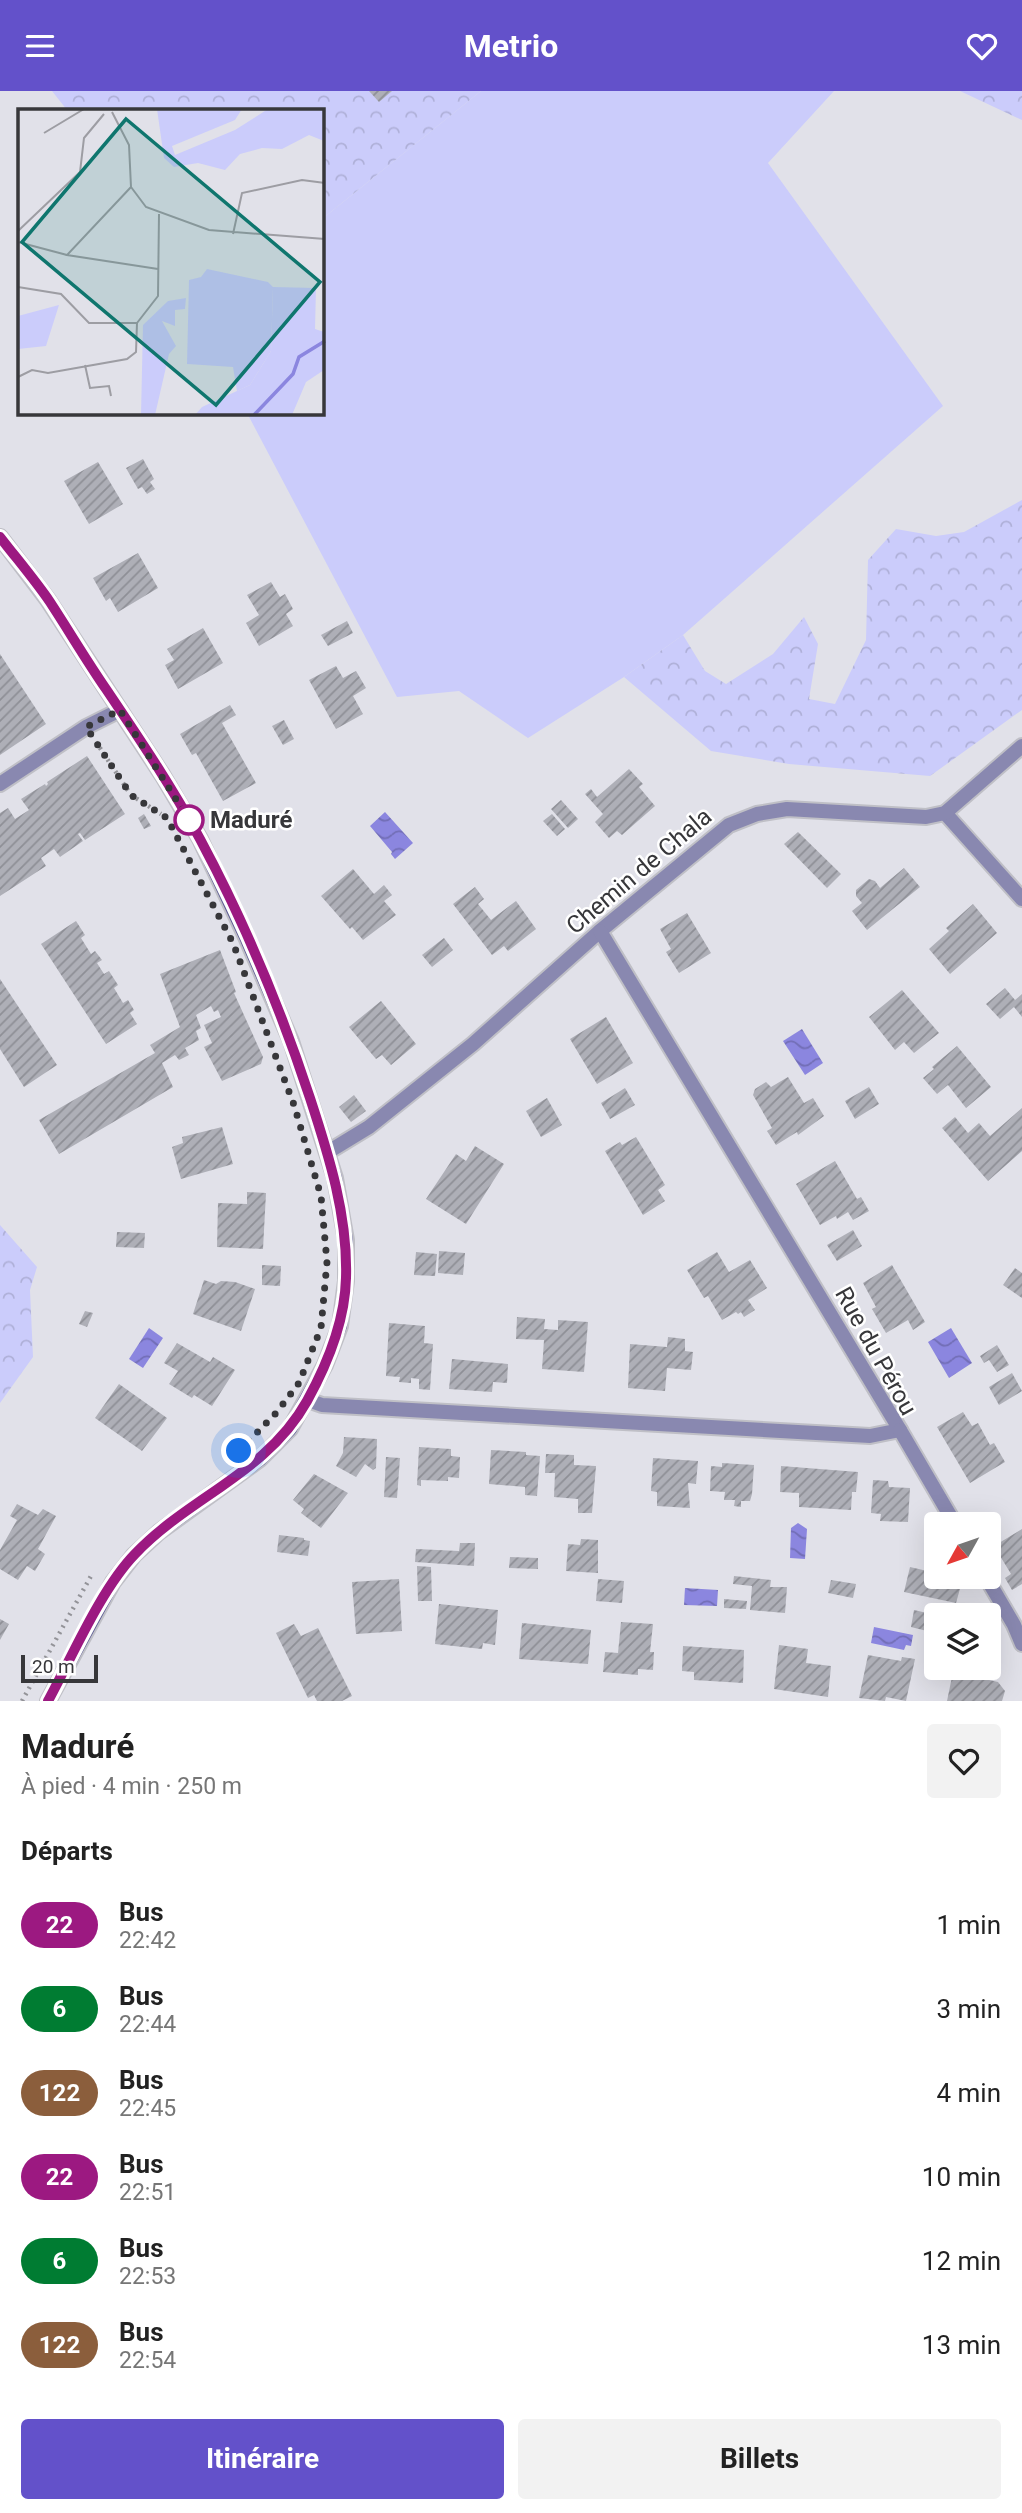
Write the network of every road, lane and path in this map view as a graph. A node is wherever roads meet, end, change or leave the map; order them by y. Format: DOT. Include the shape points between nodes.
graph roads {
  1 [pos="0,537"];
  2 [pos="120,710"];
  3 [pos="86,727"];
  4 [pos="1022,746"];
  5 [pos="0,785"];
  6 [pos="945,813"];
  7 [pos="167,818"];
  8 [pos="1022,899"];
  9 [pos="600,931"];
  10 [pos="328,1152"];
  11 [pos="308,1400"];
  12 [pos="900,1430"];
  13 [pos="948,1512"];
  14 [pos="94,1573"];
  15 [pos="993,1589"];
  16 [pos="1022,1644"];
  17 [pos="22,1701"];
  18 [pos="48,1701"];
  1 -- 2 [label="main road" via="48,600"];
  2 -- 3 [label="street"];
  2 -- 10 [label="main road" via="200,839 226,893 291,1041"];
  3 -- 5 [label="street"];
  3 -- 7 [label="path" via="131,795"];
  4 -- 6 [label="street"];
  6 -- 8 [label="street"];
  6 -- 9 [label="street, Chemin de Chala" via="926,817 787,809 757,814 729,825"];
  9 -- 10 [label="street, Chemin de Chala" via="463,1052 369,1127"];
  9 -- 12 [label="street, Rue du Pérou"];
  10 -- 11 [label="main road" via="346,1240 346,1280 340,1326"];
  11 -- 12 [label="street, Rue du Pérou" via="322,1405 870,1436"];
  11 -- 18 [label="main road" via="290,1429 260,1459 134,1555 113,1582"];
  12 -- 13 [label="street"];
  14 -- 17 [label="path"];
  15 -- 16 [label="street"];
}
